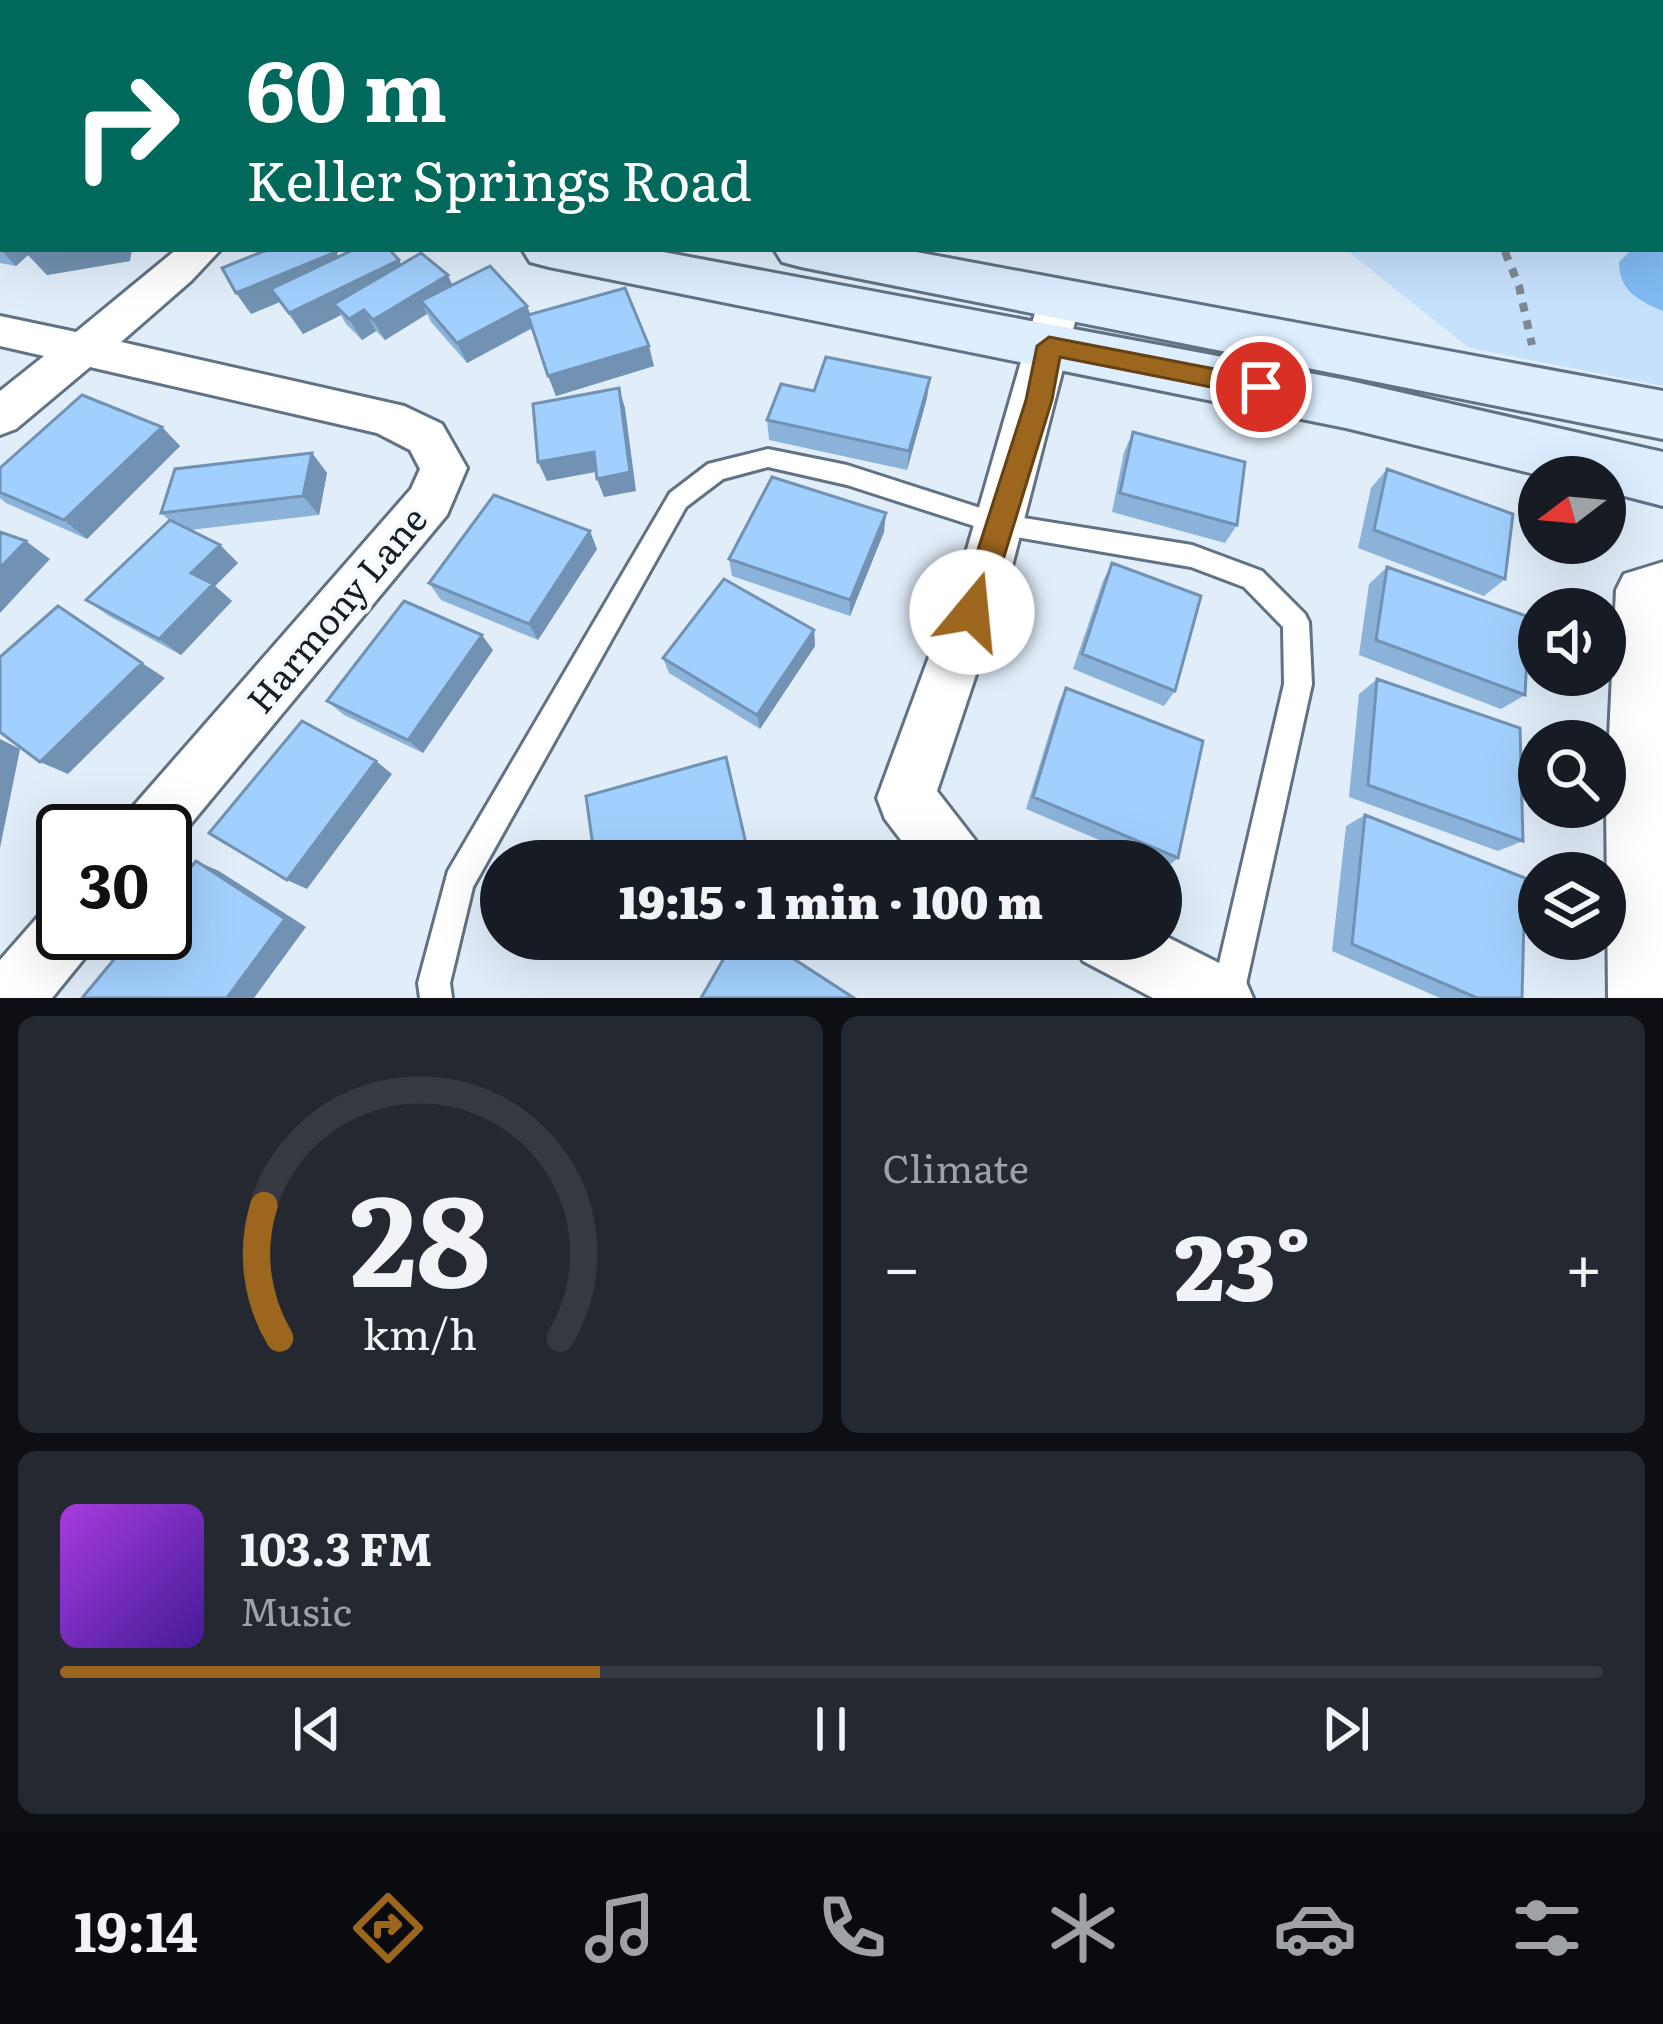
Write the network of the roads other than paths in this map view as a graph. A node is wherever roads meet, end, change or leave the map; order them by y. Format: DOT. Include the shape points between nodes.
graph roads {
  1 [pos="198,252"];
  2 [pos="570,252"];
  3 [pos="811,252"];
  4 [pos="1055,322"];
  5 [pos="0,331"];
  6 [pos="76,350"];
  7 [pos="1663,415"];
  8 [pos="0,417"];
  9 [pos="1663,479"];
  10 [pos="999,524"];
  11 [pos="1663,584"];
  12 [pos="174,804"];
  13 [pos="1649,806"];
  14 [pos="937,840"];
  15 [pos="42,960"];
  16 [pos="1147,960"];
  17 [pos="10,998"];
  18 [pos="436,998"];
  19 [pos="1224,998"];
  20 [pos="1641,998"];
  1 -- 6 [label="street" via="149,300"];
  2 -- 4 [label="main road"];
  3 -- 4 [label="main road"];
  4 -- 7 [label="main road"];
  4 -- 9 [label="main road" via="1346,404"];
  4 -- 10 [label="street"];
  5 -- 6 [label="street"];
  6 -- 8 [label="street"];
  6 -- 12 [label="street, Harmony Lane" via="388,418 426,437 444,468 430,501"];
  10 -- 14 [label="street" via="906,798"];
  10 -- 18 [label="lane" via="768,458 716,471 678,500 459,882"];
  10 -- 19 [label="lane" via="1192,556 1253,580 1295,622 1298,684"];
  11 -- 13 [label="street" via="1642,590"];
  13 -- 20 [label="street"];
  15 -- 17 [label="street"];
  16 -- 19 [label="street"];
}
